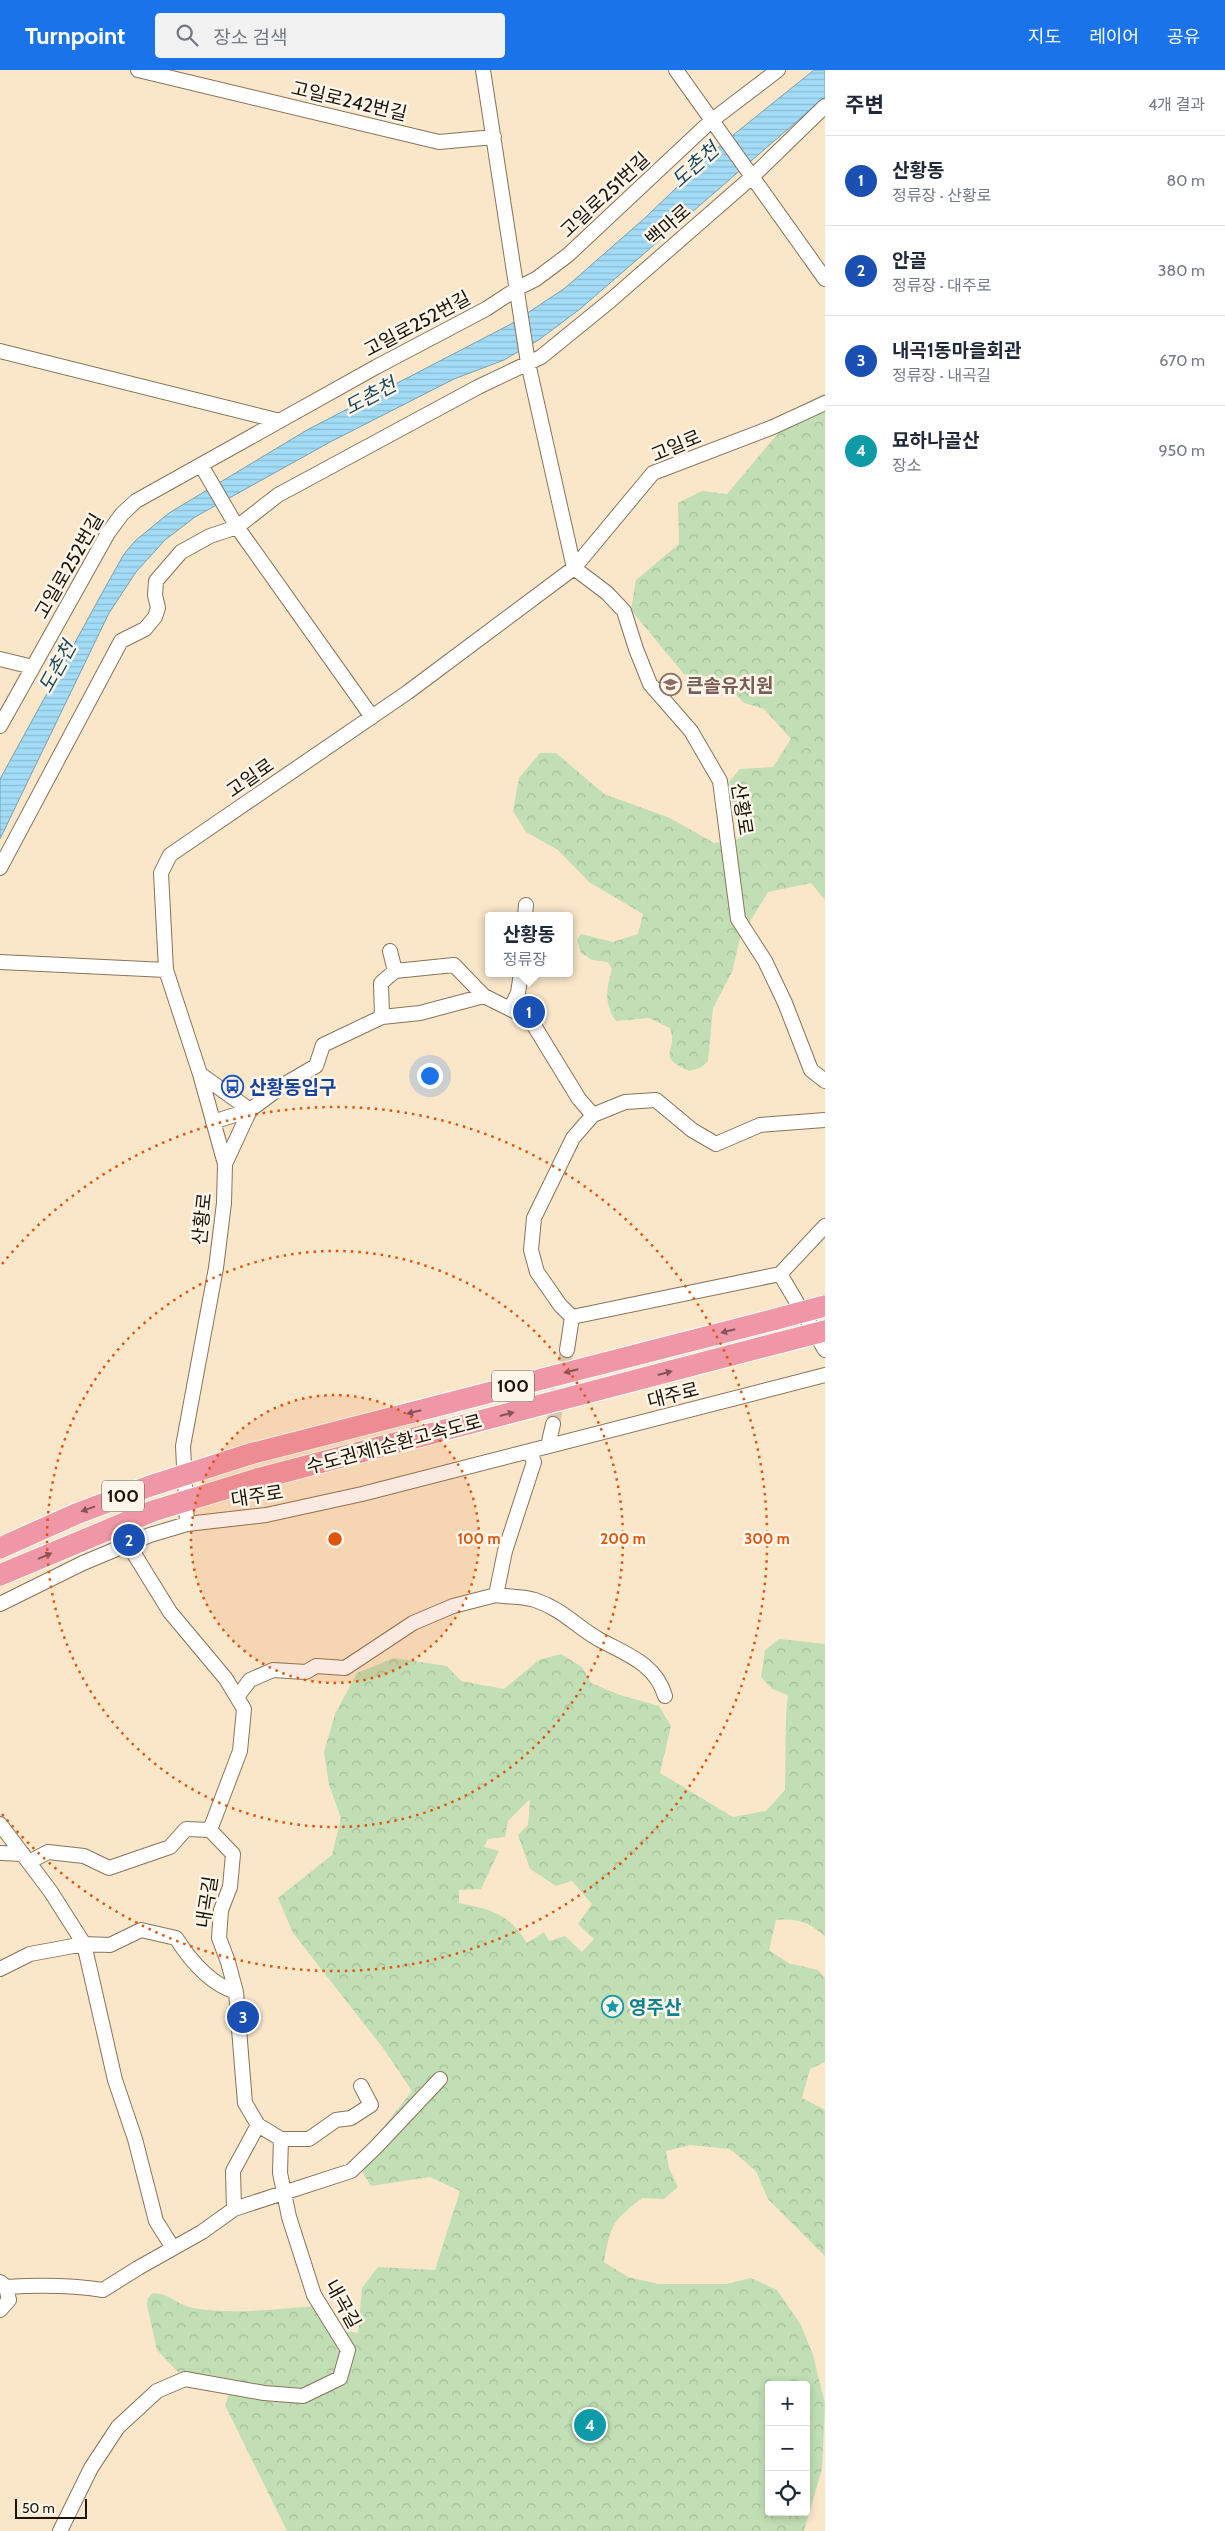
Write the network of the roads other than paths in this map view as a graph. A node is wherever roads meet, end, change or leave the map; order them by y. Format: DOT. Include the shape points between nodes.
graph roads {
  1 [pos="138,70"];
  2 [pos="483,70"];
  3 [pos="676,70"];
  4 [pos="778,70"];
  5 [pos="825,106"];
  6 [pos="715,126"];
  7 [pos="494,137"];
  8 [pos="751,175"];
  9 [pos="825,279"];
  10 [pos="519,294"];
  11 [pos="0,351"];
  12 [pos="528,359"];
  13 [pos="825,403"];
  14 [pos="280,420"];
  15 [pos="204,470"];
  16 [pos="235,524"];
  17 [pos="574,568"];
  18 [pos="0,659"];
  19 [pos="33,667"];
  20 [pos="372,717"];
  21 [pos="0,726"];
  22 [pos="0,868"];
  23 [pos="390,951"];
  24 [pos="0,962"];
  25 [pos="166,970"];
  26 [pos="395,971"];
  27 [pos="520,977"];
  28 [pos="484,996"];
  29 [pos="510,1010"];
  30 [pos="382,1017"];
  31 [pos="200,1074"];
  32 [pos="825,1081"];
  33 [pos="250,1110"];
  34 [pos="593,1114"];
  35 [pos="825,1120"];
  36 [pos="213,1122"];
  37 [pos="225,1164"];
  38 [pos="825,1226"];
  39 [pos="780,1274"];
  40 [pos="825,1306"];
  41 [pos="572,1317"];
  42 [pos="825,1331"];
  43 [pos="567,1350"];
  44 [pos="825,1350"];
  45 [pos="825,1375"];
  46 [pos="553,1424"];
  47 [pos="548,1446"];
  48 [pos="529,1451"];
  49 [pos="187,1524"];
  50 [pos="128,1544"];
  51 [pos="0,1548"];
  52 [pos="0,1575"];
  53 [pos="496,1596"];
  54 [pos="0,1604"];
  55 [pos="665,1696"];
  56 [pos="237,1697"];
  57 [pos="0,1824"];
  58 [pos="210,1830"];
  59 [pos="0,1853"];
  60 [pos="26,1858"];
  61 [pos="84,1944"];
  62 [pos="0,1969"];
  63 [pos="236,1992"];
  64 [pos="440,2080"];
  65 [pos="361,2086"];
  66 [pos="258,2125"];
  67 [pos="281,2139"];
  68 [pos="284,2193"];
  69 [pos="234,2209"];
  70 [pos="173,2248"];
  71 [pos="3,2285"];
  72 [pos="0,2310"];
  73 [pos="60,2531"];
  1 -- 7 [label="street, 고일로242번길" via="439,142"];
  2 -- 7 [label="street"];
  3 -- 6 [label="street"];
  4 -- 6 [label="street, 고일로251번길"];
  5 -- 8 [label="street, 백마로"];
  6 -- 8 [label="street"];
  6 -- 10 [label="street, 고일로251번길"];
  7 -- 10 [label="street"];
  8 -- 9 [label="street"];
  8 -- 12 [label="street, 백마로" via="611,300 541,357"];
  10 -- 12 [label="street"];
  10 -- 14 [label="street, 고일로252번길"];
  11 -- 14 [label="street"];
  12 -- 16 [label="street, 백마로" via="278,495"];
  12 -- 17 [label="street"];
  13 -- 17 [label="street, 고일로" via="773,427 653,473"];
  14 -- 15 [label="street, 고일로252번길"];
  15 -- 16 [label="street"];
  15 -- 19 [label="street, 고일로252번길" via="136,501 122,514 108,533"];
  16 -- 20 [label="street"];
  16 -- 22 [label="street, 백마로" via="181,552 156,581 158,608 155,617 145,629 121,641"];
  17 -- 20 [label="street, 고일로" via="482,639"];
  17 -- 32 [label="street, 산황로" via="607,593 624,611 650,684 691,731 720,781 738,919 765,961 811,1070"];
  18 -- 19 [label="street"];
  19 -- 21 [label="street, 고일로252번길"];
  20 -- 25 [label="street, 고일로" via="170,854 161,873"];
  23 -- 26 [label="street"];
  24 -- 25 [label="street"];
  25 -- 31 [label="street, 고일로"];
  26 -- 28 [label="street" via="454,965"];
  26 -- 30 [label="street" via="382,983"];
  27 -- 29 [label="street" via="518,994"];
  28 -- 29 [label="street"];
  28 -- 30 [label="street" via="420,1013"];
  29 -- 34 [label="street" via="530,1019 580,1099"];
  30 -- 33 [label="street" via="323,1045 316,1066"];
  31 -- 33 [label="street"];
  31 -- 36 [label="street, 고일로"];
  33 -- 36 [label="street"];
  33 -- 37 [label="street"];
  34 -- 35 [label="street" via="625,1102 656,1100 692,1130 716,1144 760,1125"];
  34 -- 41 [label="street" via="573,1138 534,1218 532,1250 537,1272"];
  36 -- 37 [label="street, 산황로"];
  37 -- 49 [label="street, 산황로" via="216,1268 183,1446"];
  38 -- 39 [label="street"];
  39 -- 41 [label="street"];
  39 -- 44 [label="street"];
  40 -- 51 [label="highway, 수도권제1순환고속도로 / 100, one-way, bridge" via="250,1454 86,1510"];
  41 -- 43 [label="street"];
  52 -- 42 [label="highway, 수도권제1순환고속도로 / 100, one-way, bridge" via="153,1511 257,1479"];
  45 -- 47 [label="street, 대주로"];
  46 -- 47 [label="street"];
  47 -- 48 [label="street, 대주로"];
  48 -- 49 [label="street, 대주로" via="266,1515"];
  48 -- 53 [label="street" via="534,1462 505,1551"];
  49 -- 50 [label="street, 대주로"];
  50 -- 54 [label="street, 대주로"];
  50 -- 56 [label="street" via="170,1612 226,1679"];
  53 -- 55 [label="street" via="532,1599 558,1610 599,1640 626,1652 649,1669 662,1685"];
  53 -- 56 [label="street" via="452,1606 413,1623 345,1668 316,1666 306,1672 273,1670 250,1680"];
  56 -- 58 [label="street" via="244,1709 240,1751"];
  57 -- 60 [label="street"];
  58 -- 60 [label="street" via="186,1829 170,1847 109,1868 84,1856 48,1852"];
  58 -- 63 [label="street, 내곡길" via="233,1854 219,1938"];
  59 -- 60 [label="street"];
  60 -- 61 [label="street"];
  61 -- 62 [label="street" via="30,1954"];
  61 -- 63 [label="street" via="110,1945 140,1930 176,1938 186,1954 221,1988"];
  61 -- 70 [label="street" via="115,2080 135,2139 156,2221"];
  63 -- 66 [label="street, 내곡길" via="244,2103"];
  64 -- 68 [label="street" via="351,2171"];
  65 -- 67 [label="street" via="371,2105 351,2118 336,2120 309,2139"];
  66 -- 67 [label="street, 내곡길"];
  66 -- 69 [label="street" via="233,2172"];
  67 -- 68 [label="street, 내곡길" via="280,2173"];
  68 -- 69 [label="street"];
  68 -- 73 [label="street, 내곡길" via="288,2217 314,2294 348,2350 340,2378 303,2396 264,2393 185,2379 157,2391 118,2427 91,2468"];
  69 -- 70 [label="street"];
  70 -- 71 [label="street" via="103,2290"];
  71 -- 72 [label="street" via="9,2300"];
}
